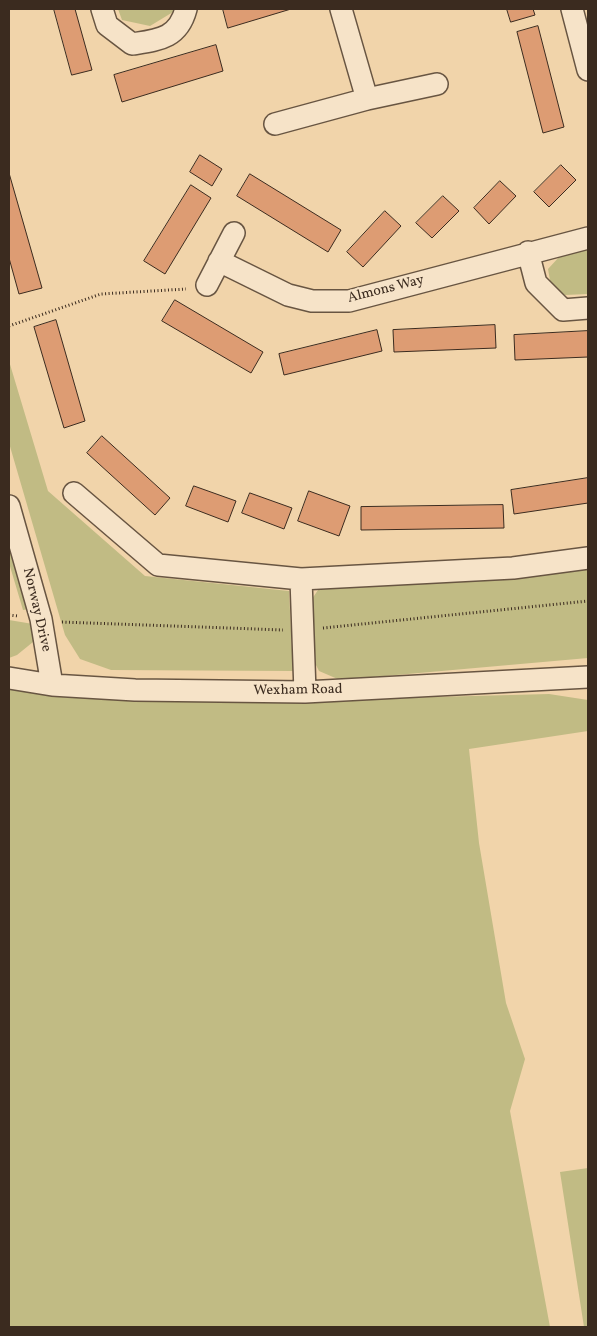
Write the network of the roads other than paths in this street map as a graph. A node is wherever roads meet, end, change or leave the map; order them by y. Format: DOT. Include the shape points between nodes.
graph roads {
  1 [pos="102,9"];
  2 [pos="186,9"];
  3 [pos="341,9"];
  4 [pos="572,9"];
  5 [pos="588,70"];
  6 [pos="437,84"];
  7 [pos="367,99"];
  8 [pos="275,124"];
  9 [pos="234,233"];
  10 [pos="588,238"];
  11 [pos="528,252"];
  12 [pos="219,261"];
  13 [pos="207,286"];
  14 [pos="588,308"];
  15 [pos="74,493"];
  16 [pos="9,506"];
  17 [pos="588,558"];
  18 [pos="302,579"];
  19 [pos="588,677"];
  20 [pos="9,678"];
  21 [pos="52,685"];
  22 [pos="305,692"];
  1 -- 2 [label="street" via="107,25 132,44 164,40 183,19"];
  3 -- 7 [label="street"];
  4 -- 5 [label="street"];
  6 -- 7 [label="street"];
  7 -- 8 [label="street"];
  9 -- 12 [label="street"];
  10 -- 11 [label="street, Almons Way"];
  11 -- 12 [label="street, Almons Way" via="349,301 312,301 288,295"];
  11 -- 14 [label="street" via="536,283 563,310"];
  12 -- 13 [label="street"];
  15 -- 18 [label="street" via="158,565"];
  16 -- 21 [label="street, Norway Drive" via="41,619"];
  17 -- 18 [label="street" via="513,568"];
  18 -- 22 [label="street"];
  19 -- 22 [label="street, Wexham Road"];
  20 -- 21 [label="street, Wexham Road"];
  21 -- 22 [label="street, Wexham Road" via="135,690"];
}
